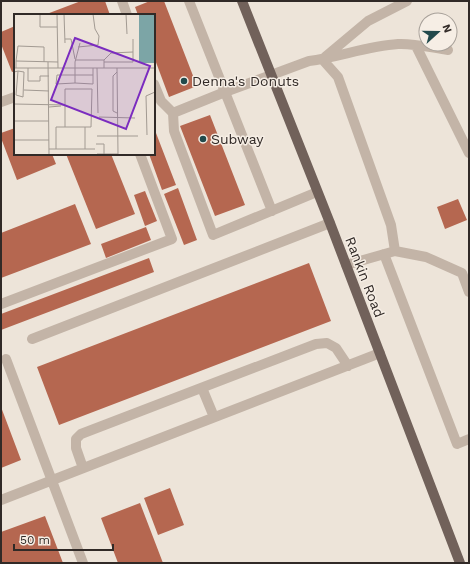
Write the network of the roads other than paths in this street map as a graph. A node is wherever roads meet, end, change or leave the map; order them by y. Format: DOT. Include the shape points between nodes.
graph roads {
  1 [pos="122,1"];
  2 [pos="189,1"];
  3 [pos="242,1"];
  4 [pos="407,1"];
  5 [pos="127,14"];
  6 [pos="416,46"];
  7 [pos="322,59"];
  8 [pos="271,75"];
  9 [pos="155,86"];
  10 [pos="225,92"];
  11 [pos="14,97"];
  12 [pos="1,102"];
  13 [pos="174,113"];
  14 [pos="469,153"];
  15 [pos="140,155"];
  16 [pos="317,192"];
  17 [pos="272,211"];
  18 [pos="330,223"];
  19 [pos="395,251"];
  20 [pos="384,254"];
  21 [pos="346,266"];
  22 [pos="469,292"];
  23 [pos="1,304"];
  24 [pos="32,339"];
  25 [pos="380,353"];
  26 [pos="6,359"];
  27 [pos="348,366"];
  28 [pos="202,388"];
  29 [pos="214,417"];
  30 [pos="469,439"];
  31 [pos="83,468"];
  32 [pos="52,480"];
  33 [pos="1,500"];
  34 [pos="83,563"];
  35 [pos="460,563"];
  1 -- 5 [label="lane"];
  2 -- 10 [label="lane"];
  3 -- 8 [label="main road, Rankin Road"];
  4 -- 7 [label="lane" via="368,21"];
  6 -- 7 [label="lane" via="400,44 371,47"];
  6 -- 14 [label="lane"];
  7 -- 8 [label="lane"];
  7 -- 19 [label="lane" via="338,77 391,226"];
  8 -- 10 [label="lane"];
  8 -- 16 [label="main road, Rankin Road"];
  9 -- 13 [label="lane" via="161,101"];
  10 -- 13 [label="lane"];
  10 -- 17 [label="lane"];
  11 -- 12 [label="lane"];
  13 -- 17 [label="lane" via="174,131 213,235"];
  15 -- 23 [label="lane" via="172,239"];
  16 -- 17 [label="lane"];
  16 -- 18 [label="main road, Rankin Road"];
  18 -- 21 [label="main road, Rankin Road"];
  18 -- 24 [label="lane"];
  19 -- 20 [label="lane"];
  19 -- 22 [label="lane" via="426,257 462,273"];
  20 -- 21 [label="lane"];
  20 -- 30 [label="lane" via="457,444"];
  21 -- 25 [label="main road, Rankin Road"];
  25 -- 27 [label="lane"];
  25 -- 35 [label="main road, Rankin Road"];
  26 -- 32 [label="lane"];
  27 -- 28 [label="lane" via="336,348 327,343 316,344"];
  27 -- 29 [label="lane"];
  28 -- 29 [label="lane"];
  28 -- 31 [label="lane" via="81,434 76,438 76,448"];
  29 -- 31 [label="lane"];
  31 -- 32 [label="lane"];
  32 -- 33 [label="lane"];
  32 -- 34 [label="lane"];
}
